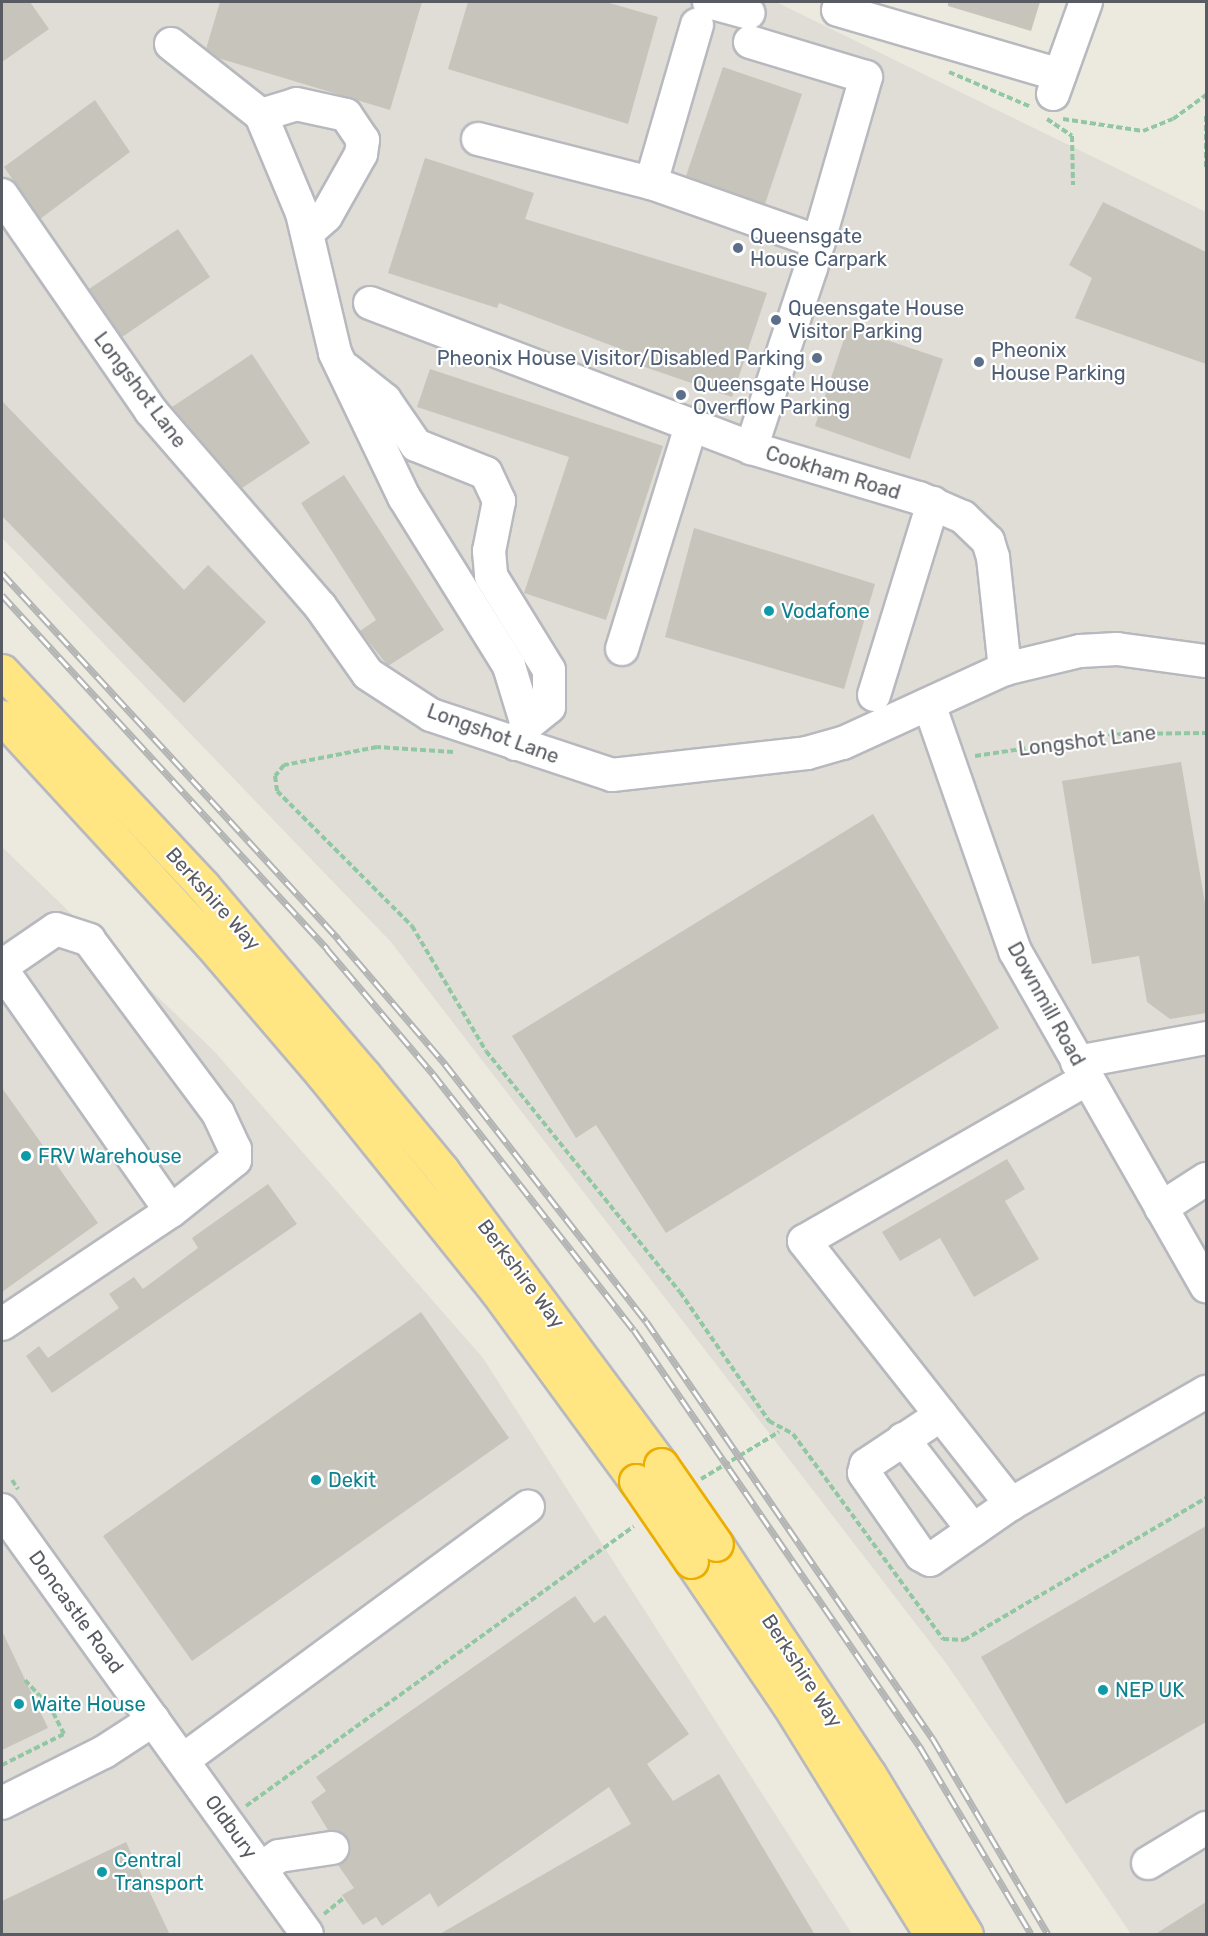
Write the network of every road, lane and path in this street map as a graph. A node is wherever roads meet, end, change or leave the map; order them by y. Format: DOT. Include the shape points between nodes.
graph roads {
  1 [pos="1086,2"];
  2 [pos="838,10"];
  3 [pos="703,13"];
  4 [pos="171,44"];
  5 [pos="1051,93"];
  6 [pos="261,115"];
  7 [pos="1206,116"];
  8 [pos="478,139"];
  9 [pos="1206,168"];
  10 [pos="651,183"];
  11 [pos="1073,185"];
  12 [pos="2,195"];
  13 [pos="307,233"];
  14 [pos="819,242"];
  15 [pos="370,303"];
  16 [pos="340,365"];
  17 [pos="691,426"];
  18 [pos="751,448"];
  19 [pos="933,503"];
  20 [pos="622,649"];
  21 [pos="1206,661"];
  22 [pos="1005,669"];
  23 [pos="2,671"];
  24 [pos="874,694"];
  25 [pos="929,704"];
  26 [pos="2,717"];
  27 [pos="1206,733"];
  28 [pos="522,734"];
  29 [pos="458,751"];
  30 [pos="969,761"];
  31 [pos="2,968"];
  32 [pos="1206,1038"];
  33 [pos="1082,1070"];
  34 [pos="1206,1179"];
  35 [pos="1161,1208"];
  36 [pos="171,1211"];
  37 [pos="1199,1254"];
  38 [pos="1206,1286"];
  39 [pos="2,1324"];
  40 [pos="1206,1392"];
  41 [pos="941,1415"];
  42 [pos="903,1439"];
  43 [pos="648,1473"];
  44 [pos="692,1485"];
  45 [pos="1011,1504"];
  46 [pos="528,1508"];
  47 [pos="2,1510"];
  48 [pos="640,1521"];
  49 [pos="973,1530"];
  50 [pos="704,1552"];
  51 [pos="25,1680"];
  52 [pos="153,1720"];
  53 [pos="183,1760"];
  54 [pos="2,1765"];
  55 [pos="2,1803"];
  56 [pos="226,1821"];
  57 [pos="1206,1828"];
  58 [pos="332,1848"];
  59 [pos="1148,1863"];
  60 [pos="261,1869"];
  61 [pos="344,1898"];
  62 [pos="314,1925"];
  63 [pos="931,1935"];
  64 [pos="966,1935"];
  1 -- 5 [label="street"];
  2 -- 5 [label="street"];
  3 -- 10 [label="street"];
  3 -- 14 [label="street, Cookham Road" via="750,28 866,77"];
  4 -- 6 [label="street"];
  5 -- 11 [label="path" via="1072,136"];
  6 -- 13 [label="street"];
  6 -- 13 [label="street" via="296,104 346,115 363,140 361,154 326,216"];
  7 -- 9 [label="path"];
  8 -- 10 [label="street"];
  10 -- 14 [label="street"];
  12 -- 28 [label="street, Longshot Lane" via="151,411 320,606 368,674 431,715"];
  13 -- 16 [label="street"];
  14 -- 18 [label="street, Cookham Road"];
  15 -- 17 [label="street"];
  16 -- 28 [label="street" via="404,497 509,666"];
  16 -- 28 [label="street" via="385,400 416,445 486,473 499,501 489,551 491,576 549,670 549,707"];
  17 -- 18 [label="street"];
  17 -- 20 [label="street"];
  18 -- 19 [label="street, Cookham Road"];
  19 -- 22 [label="street, Cookham Road" via="963,517 988,541"];
  19 -- 24 [label="street"];
  21 -- 22 [label="street, Longshot Lane" via="1117,649 1080,651"];
  22 -- 25 [label="street, Longshot Lane"];
  23 -- 43 [label="highway, Berkshire Way" via="204,887 478,1216"];
  25 -- 28 [label="street, Longshot Lane" via="843,743 807,753 650,780 612,775"];
  25 -- 33 [label="street, Downmill Road" via="1015,951"];
  26 -- 43 [label="highway, Berkshire Way" via="210,943 323,1075"];
  27 -- 30 [label="path, Longshot Lane" via="1121,734"];
  29 -- 44 [label="path" via="377,747 284,765 275,776 277,791 412,926 486,1051 680,1292 780,1432 746,1448"];
  31 -- 36 [label="street"];
  31 -- 36 [label="street" via="56,929 89,940 218,1113 231,1136 234,1160"];
  32 -- 33 [label="street"];
  33 -- 35 [label="street, Downmill Road"];
  33 -- 41 [label="street" via="804,1241"];
  34 -- 35 [label="street"];
  35 -- 37 [label="street, Downmill Road"];
  36 -- 39 [label="street"];
  37 -- 38 [label="street, Downmill Road"];
  40 -- 45 [label="street"];
  41 -- 42 [label="street"];
  41 -- 45 [label="street"];
  42 -- 49 [label="street"];
  42 -- 49 [label="street" via="866,1465 864,1473 921,1555 930,1560"];
  43 -- 50 [label="highway, Berkshire Way, bridge"];
  45 -- 49 [label="street"];
  46 -- 53 [label="street"];
  47 -- 52 [label="street, Doncastle Road"];
  48 -- 56 [label="path"];
  50 -- 63 [label="highway, Berkshire Way" via="789,1705"];
  50 -- 64 [label="highway, Berkshire Way" via="870,1774"];
  51 -- 54 [label="path" via="51,1708 64,1734"];
  52 -- 53 [label="street, Oldbury"];
  52 -- 55 [label="street" via="104,1752"];
  53 -- 56 [label="street, Oldbury"];
  56 -- 60 [label="street, Oldbury"];
  57 -- 59 [label="street"];
  58 -- 60 [label="street" via="279,1856"];
  60 -- 62 [label="street, Oldbury"];
  61 -- 62 [label="path"];
}
